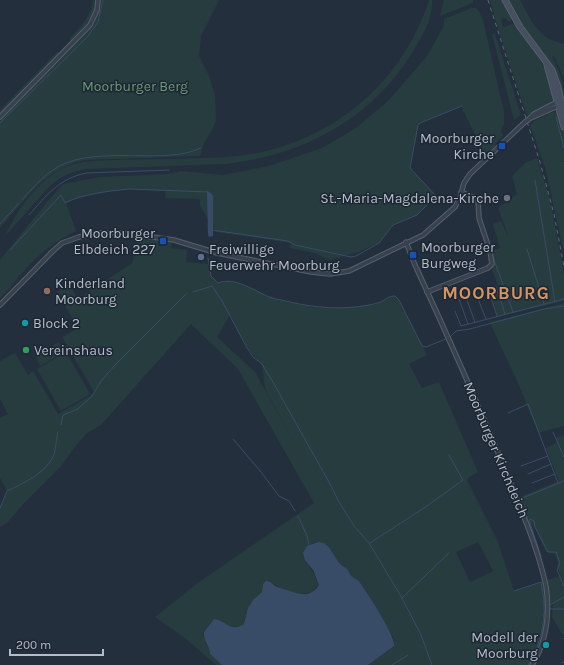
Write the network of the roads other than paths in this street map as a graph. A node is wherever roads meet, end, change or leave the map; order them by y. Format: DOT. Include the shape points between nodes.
graph roads {
  1 [pos="98,0"];
  2 [pos="505,0"];
  3 [pos="560,103"];
  4 [pos="564,113"];
  5 [pos="0,117"];
  6 [pos="564,127"];
  7 [pos="461,192"];
  8 [pos="406,242"];
  9 [pos="427,292"];
  10 [pos="0,305"];
  11 [pos="532,665"];
  1 -- 5 [label="street" via="97,10 90,25"];
  2 -- 3 [label="main road" via="520,27 555,76"];
  3 -- 4 [label="main road"];
  3 -- 6 [label="main road"];
  3 -- 7 [label="street" via="527,121 470,174"];
  7 -- 8 [label="street" via="455,207 420,236"];
  7 -- 9 [label="street" via="478,199 479,218 490,251 491,266"];
  8 -- 9 [label="street, Moorburger Kirchdeich"];
  8 -- 10 [label="street" via="355,269 330,274 238,258 164,238 98,233 62,243"];
  9 -- 11 [label="street, Moorburger Kirchdeich" via="485,420 526,524 546,586 546,630"];
}
